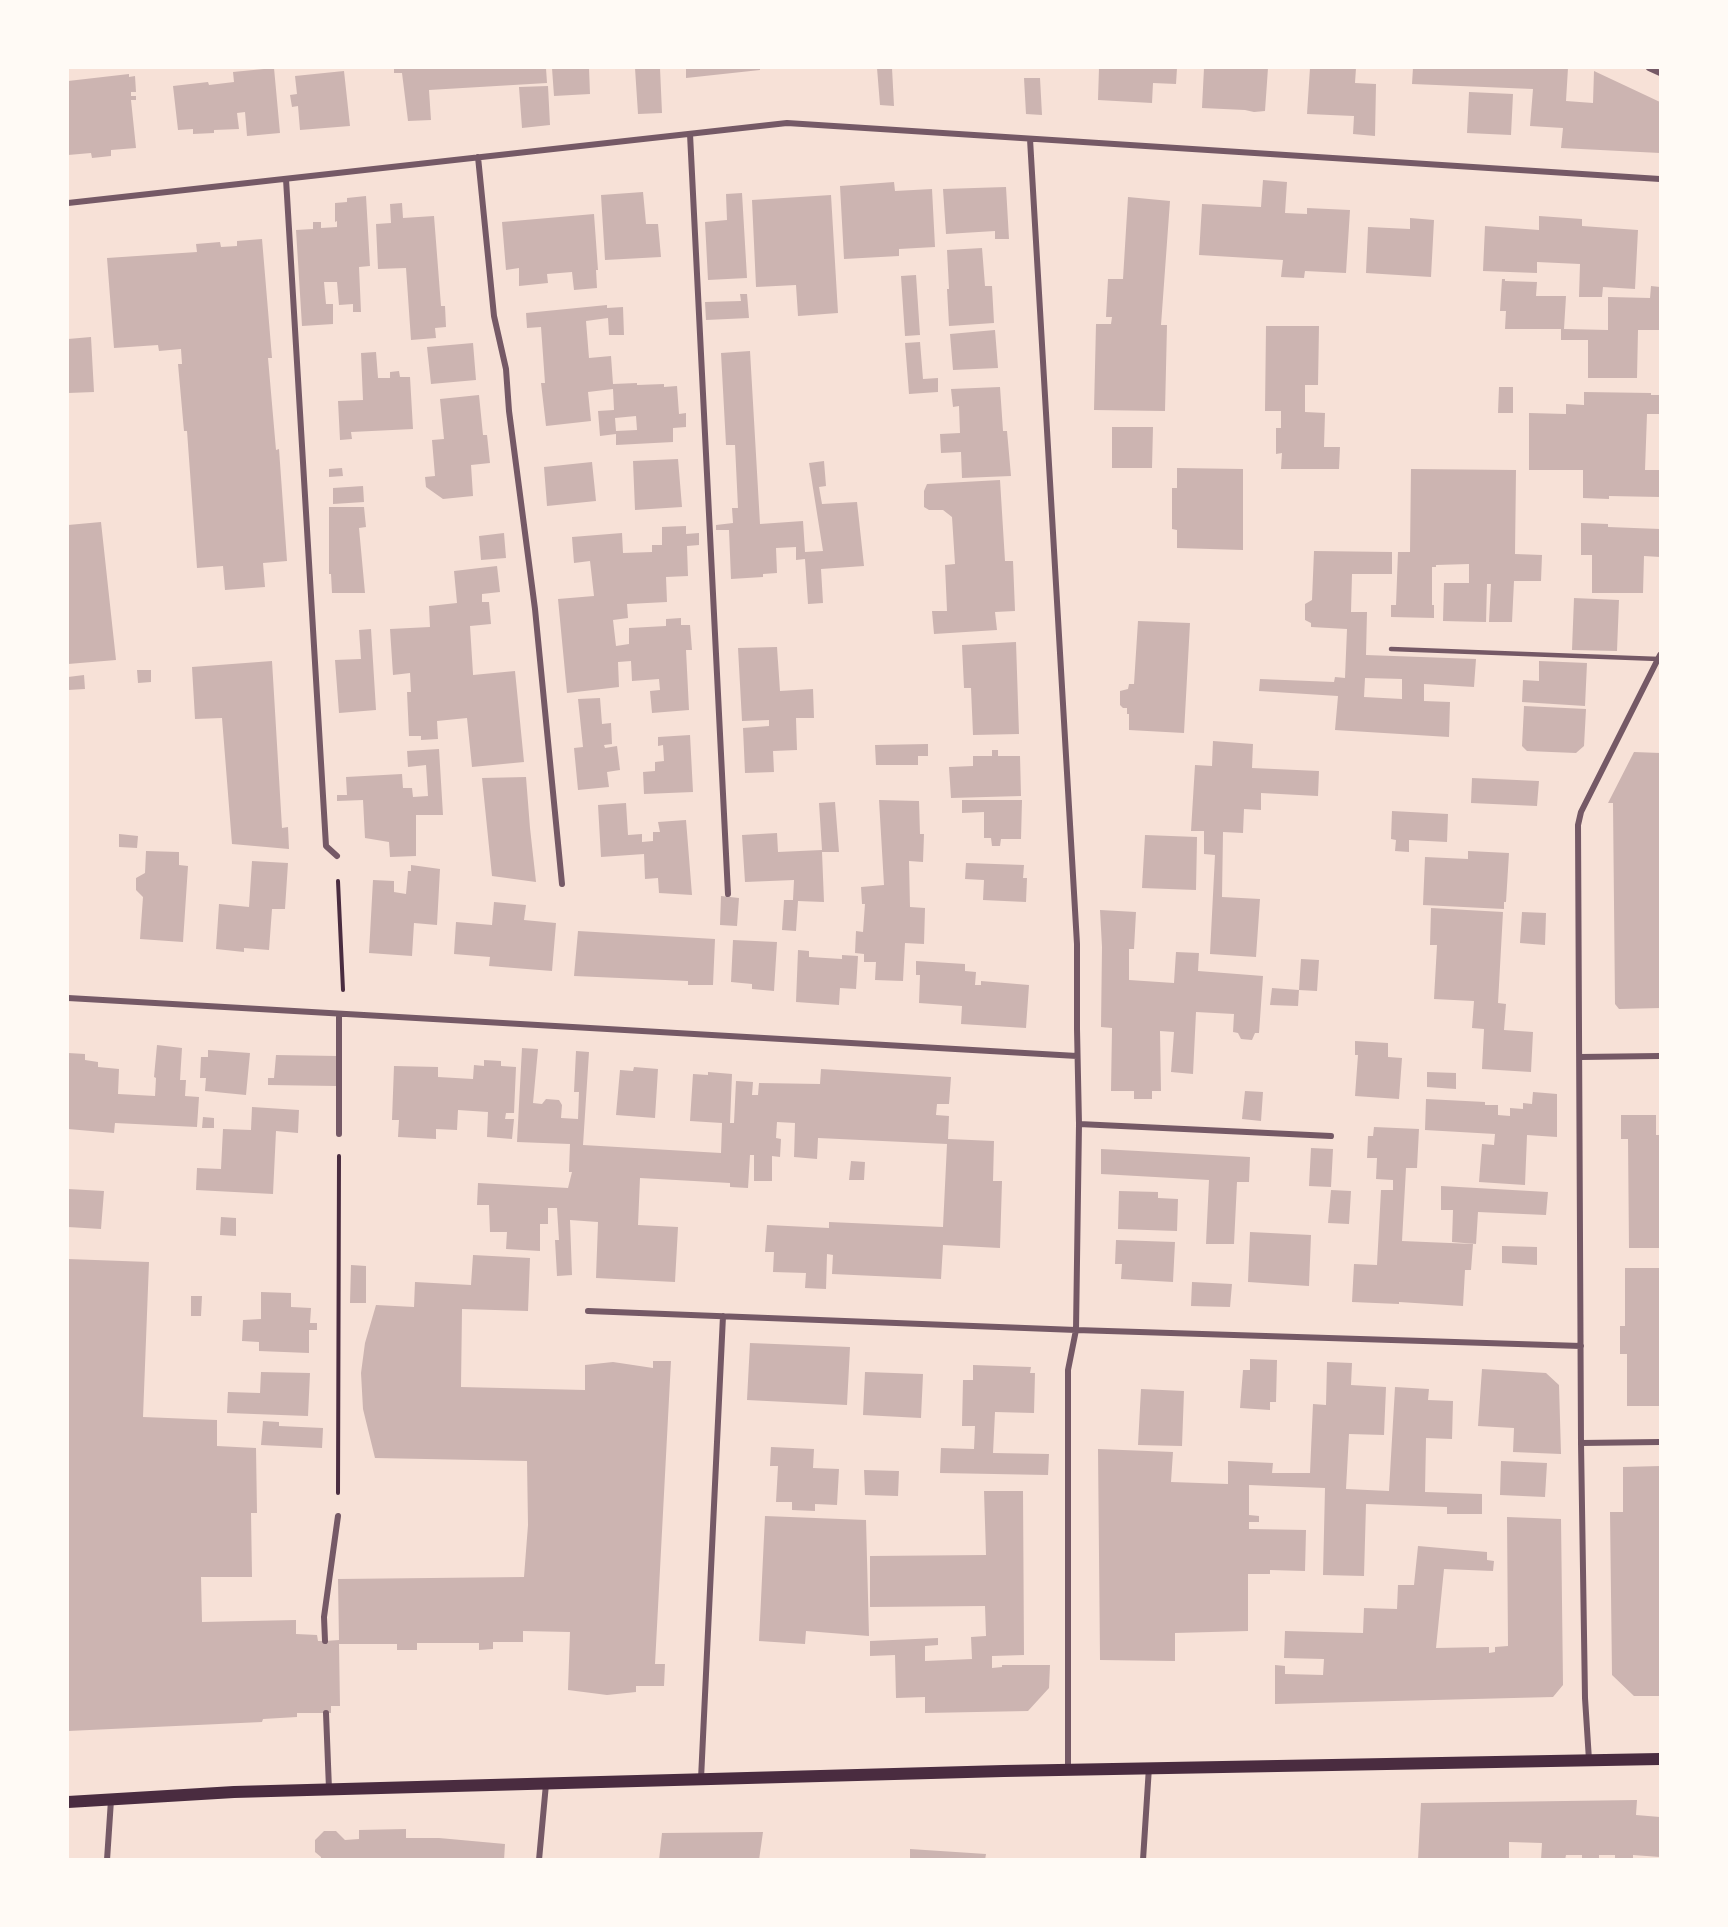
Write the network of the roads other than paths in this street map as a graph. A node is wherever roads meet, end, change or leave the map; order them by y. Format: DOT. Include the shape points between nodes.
graph roads {
  1 [pos="1649,68"];
  2 [pos="1660,73"];
  3 [pos="690,134"];
  4 [pos="1030,139"];
  5 [pos="478,157"];
  6 [pos="286,179"];
  7 [pos="1660,179"];
  8 [pos="68,203"];
  9 [pos="1391,649"];
  10 [pos="1660,657"];
  11 [pos="337,856"];
  12 [pos="562,884"];
  13 [pos="728,894"];
  14 [pos="68,998"];
  15 [pos="342,1014"];
  16 [pos="1077,1056"];
  17 [pos="1660,1056"];
  18 [pos="1580,1057"];
  19 [pos="1079,1124"];
  20 [pos="339,1134"];
  21 [pos="1331,1136"];
  22 [pos="588,1311"];
  23 [pos="723,1316"];
  24 [pos="1076,1330"];
  25 [pos="1581,1346"];
  26 [pos="1660,1442"];
  27 [pos="1581,1443"];
  28 [pos="338,1516"];
  29 [pos="325,1641"];
  30 [pos="326,1713"];
  31 [pos="1660,1759"];
  32 [pos="1589,1760"];
  33 [pos="1149,1767"];
  34 [pos="1068,1770"];
  35 [pos="701,1779"];
  36 [pos="546,1785"];
  37 [pos="328,1790"];
  38 [pos="111,1800"];
  39 [pos="68,1802"];
  40 [pos="106,1860"];
  41 [pos="539,1860"];
  42 [pos="1143,1860"];
  1 -- 2 [label="street"];
  3 -- 4 [label="street" via="787,123"];
  3 -- 5 [label="street"];
  3 -- 13 [label="street"];
  4 -- 7 [label="street"];
  4 -- 16 [label="street" via="1077,932"];
  5 -- 6 [label="street"];
  5 -- 12 [label="street" via="494,316 506,369 535,609"];
  6 -- 8 [label="street"];
  6 -- 11 [label="street" via="326,846"];
  9 -- 10 [label="lane"];
  10 -- 18 [label="street" via="1578,825"];
  14 -- 15 [label="street"];
  15 -- 16 [label="street"];
  15 -- 20 [label="street"];
  16 -- 19 [label="street"];
  17 -- 18 [label="street"];
  18 -- 25 [label="street"];
  19 -- 21 [label="street"];
  19 -- 24 [label="street"];
  22 -- 23 [label="street"];
  23 -- 24 [label="street"];
  23 -- 35 [label="street"];
  24 -- 25 [label="street"];
  24 -- 34 [label="street" via="1068,1370"];
  25 -- 27 [label="street"];
  26 -- 27 [label="street"];
  27 -- 32 [label="street"];
  28 -- 29 [label="street" via="324,1617"];
  30 -- 37 [label="street"];
  31 -- 32 [label="main road"];
  32 -- 33 [label="main road"];
  33 -- 34 [label="main road"];
  33 -- 42 [label="street"];
  34 -- 35 [label="main road"];
  35 -- 36 [label="main road"];
  36 -- 37 [label="main road"];
  36 -- 41 [label="street"];
  37 -- 38 [label="main road"];
  38 -- 39 [label="main road"];
  38 -- 40 [label="street"];
}
